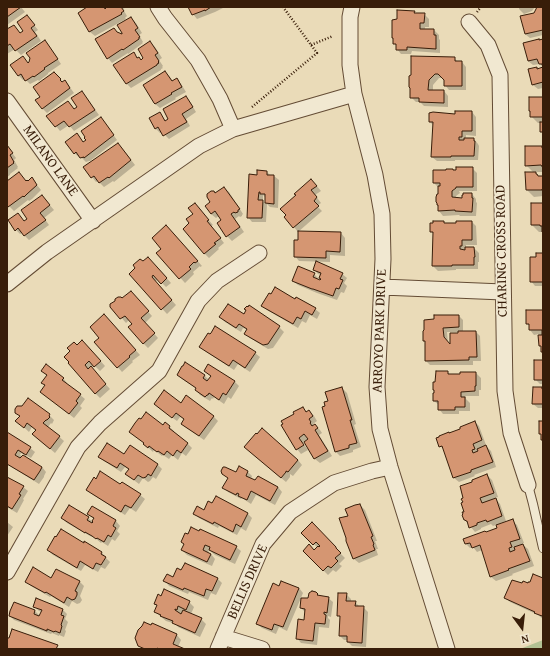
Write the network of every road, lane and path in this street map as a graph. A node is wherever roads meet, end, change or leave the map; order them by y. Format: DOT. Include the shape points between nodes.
graph roads {
  1 [pos="158,7"];
  2 [pos="282,7"];
  3 [pos="352,7"];
  4 [pos="469,22"];
  5 [pos="333,36"];
  6 [pos="311,45"];
  7 [pos="354,94"];
  8 [pos="7,101"];
  9 [pos="252,107"];
  10 [pos="233,129"];
  11 [pos="92,221"];
  12 [pos="259,253"];
  13 [pos="7,284"];
  14 [pos="382,287"];
  15 [pos="503,292"];
  16 [pos="390,468"];
  17 [pos="528,485"];
  18 [pos="543,548"];
  19 [pos="7,572"];
  20 [pos="221,643"];
  21 [pos="262,649"];
  22 [pos="447,649"];
  1 -- 10 [label="street" via="198,60"];
  2 -- 6 [label="path"];
  3 -- 7 [label="street, ARROYO PARK DRIVE" via="350,65"];
  4 -- 15 [label="street, CHARING CROSS ROAD" via="488,45 500,75"];
  5 -- 6 [label="path"];
  6 -- 9 [label="path" via="317,53"];
  7 -- 10 [label="street"];
  7 -- 14 [label="street, ARROYO PARK DRIVE" via="382,214"];
  8 -- 11 [label="street, MILANO LANE"];
  10 -- 11 [label="street" via="198,146"];
  11 -- 13 [label="street"];
  12 -- 19 [label="street" via="217,281 198,301 159,371 100,423 78,447"];
  14 -- 15 [label="street"];
  14 -- 16 [label="street, ARROYO PARK DRIVE" via="377,387 380,429"];
  15 -- 17 [label="street, CHARING CROSS ROAD" via="505,391 511,433"];
  16 -- 20 [label="street, BELLIS DRIVE" via="334,483 290,512 263,544"];
  16 -- 22 [label="street, ARROYO PARK DRIVE"];
  17 -- 18 [label="lane"];
  20 -- 21 [label="street"];
}
